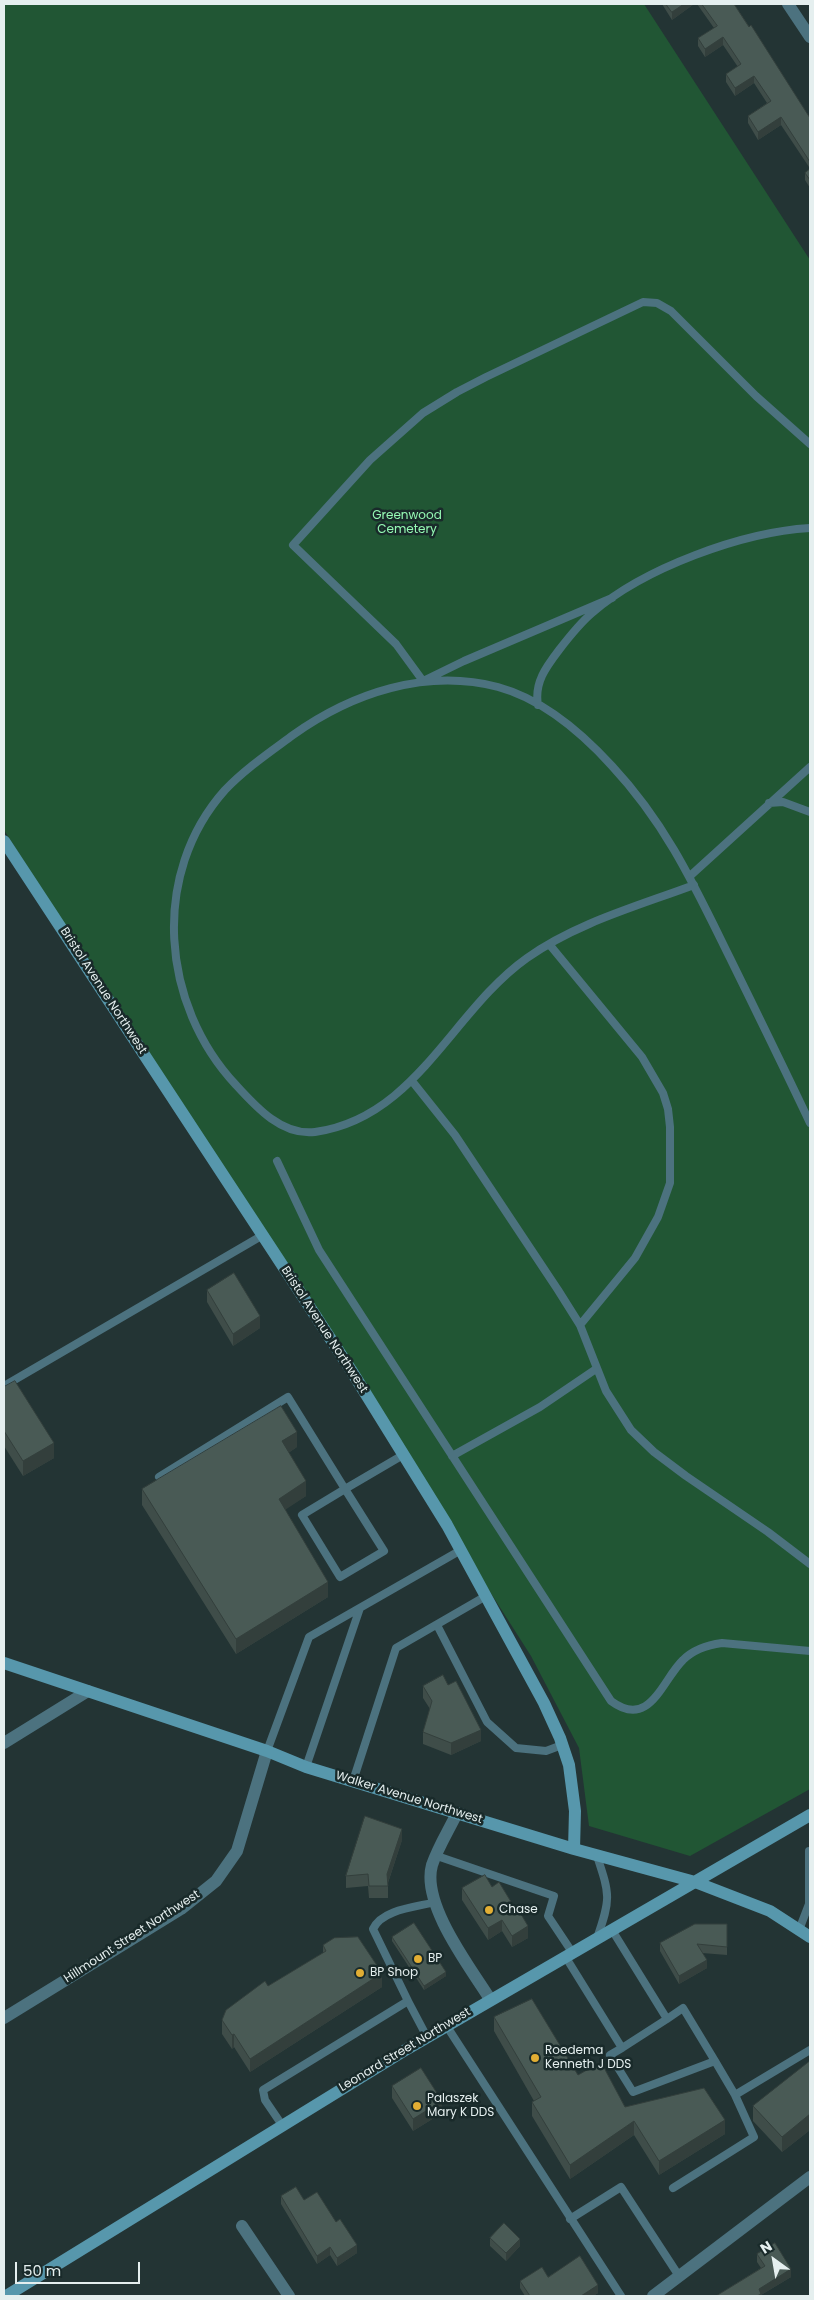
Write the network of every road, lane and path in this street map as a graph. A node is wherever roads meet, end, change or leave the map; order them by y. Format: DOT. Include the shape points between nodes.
graph roads {
  1 [pos="788,4"];
  2 [pos="810,37"];
  3 [pos="810,444"];
  4 [pos="810,528"];
  5 [pos="612,598"];
  6 [pos="423,681"];
  7 [pos="538,705"];
  8 [pos="810,767"];
  9 [pos="769,803"];
  10 [pos="810,812"];
  11 [pos="4,841"];
  12 [pos="690,876"];
  13 [pos="694,884"];
  14 [pos="549,944"];
  15 [pos="412,1081"];
  16 [pos="810,1123"];
  17 [pos="277,1161"];
  18 [pos="263,1235"];
  19 [pos="580,1325"];
  20 [pos="596,1369"];
  21 [pos="4,1386"];
  22 [pos="403,1455"];
  23 [pos="452,1456"];
  24 [pos="159,1477"];
  25 [pos="345,1489"];
  26 [pos="461,1550"];
  27 [pos="810,1564"];
  28 [pos="486,1596"];
  29 [pos="360,1608"];
  30 [pos="437,1625"];
  31 [pos="810,1651"];
  32 [pos="4,1663"];
  33 [pos="88,1691"];
  34 [pos="4,1743"];
  35 [pos="562,1745"];
  36 [pos="268,1751"];
  37 [pos="306,1767"];
  38 [pos="353,1781"];
  39 [pos="457,1813"];
  40 [pos="810,1815"];
  41 [pos="574,1850"];
  42 [pos="809,1851"];
  43 [pos="437,1856"];
  44 [pos="597,1856"];
  45 [pos="695,1882"];
  46 [pos="436,1902"];
  47 [pos="612,1930"];
  48 [pos="799,1930"];
  49 [pos="810,1937"];
  50 [pos="597,1938"];
  51 [pos="568,1954"];
  52 [pos="490,1999"];
  53 [pos="408,2001"];
  54 [pos="4,2018"];
  55 [pos="667,2019"];
  56 [pos="446,2025"];
  57 [pos="427,2036"];
  58 [pos="622,2048"];
  59 [pos="810,2050"];
  60 [pos="715,2061"];
  61 [pos="735,2095"];
  62 [pos="282,2125"];
  63 [pos="810,2177"];
  64 [pos="673,2188"];
  65 [pos="570,2219"];
  66 [pos="242,2226"];
  67 [pos="679,2276"];
  68 [pos="6,2296"];
  69 [pos="289,2296"];
  70 [pos="621,2296"];
  71 [pos="653,2296"];
  1 -- 2 [label="street"];
  3 -- 6 [label="lane" via="670,311 650,302 635,305 457,392 392,438 293,545 396,644"];
  4 -- 5 [label="lane" via="768,533 720,546 656,573"];
  5 -- 6 [label="lane"];
  5 -- 7 [label="lane" via="584,620 556,653 538,682"];
  6 -- 7 [label="lane" via="479,683 510,691"];
  6 -- 15 [label="lane" via="392,687 331,710 259,760 226,789 198,831 184,864 176,896 173,931 178,975 197,1028 230,1079 277,1123 302,1132 331,1128 377,1108"];
  7 -- 12 [label="lane" via="576,732 628,784 652,813"];
  8 -- 9 [label="lane"];
  9 -- 10 [label="lane" via="783,802"];
  9 -- 12 [label="lane"];
  11 -- 18 [label="main road, Bristol Avenue Northwest"];
  12 -- 13 [label="lane"];
  13 -- 14 [label="lane" via="584,926"];
  13 -- 16 [label="lane"];
  14 -- 15 [label="lane" via="499,980"];
  14 -- 19 [label="lane" via="642,1057 662,1093 670,1127 670,1183 658,1218 635,1258"];
  15 -- 19 [label="lane" via="496,1193"];
  17 -- 23 [label="lane" via="320,1250"];
  18 -- 21 [label="lane"];
  18 -- 22 [label="main road, Bristol Avenue Northwest"];
  19 -- 20 [label="lane"];
  20 -- 23 [label="lane" via="540,1407"];
  20 -- 27 [label="lane" via="606,1392 639,1440"];
  22 -- 25 [label="lane"];
  22 -- 26 [label="main road, Bristol Avenue Northwest"];
  23 -- 31 [label="lane" via="611,1701 621,1708 641,1708 650,1702 681,1662 710,1645 722,1643"];
  24 -- 25 [label="lane" via="288,1397"];
  25 -- 25 [label="lane" via="384,1551 340,1577 302,1515"];
  26 -- 28 [label="main road, Bristol Avenue Northwest"];
  26 -- 29 [label="lane"];
  28 -- 30 [label="lane"];
  28 -- 35 [label="main road, Bristol Avenue Northwest" via="544,1703"];
  29 -- 36 [label="lane" via="309,1637"];
  29 -- 37 [label="lane"];
  30 -- 35 [label="lane" via="487,1722 516,1748 546,1750"];
  30 -- 38 [label="lane" via="396,1648"];
  32 -- 33 [label="main road, Walker Avenue Northwest"];
  33 -- 34 [label="street"];
  33 -- 36 [label="main road, Walker Avenue Northwest"];
  35 -- 41 [label="main road, Bristol Avenue Northwest" via="569,1765 575,1811"];
  36 -- 37 [label="main road, Walker Avenue Northwest"];
  36 -- 54 [label="street, Hillmount Street Northwest" via="237,1851 216,1881 181,1908"];
  37 -- 38 [label="main road, Walker Avenue Northwest"];
  38 -- 39 [label="main road, Walker Avenue Northwest"];
  39 -- 41 [label="main road, Walker Avenue Northwest"];
  39 -- 43 [label="street"];
  40 -- 45 [label="main road, Leonard Street Northwest"];
  41 -- 44 [label="main road, Walker Avenue Northwest"];
  42 -- 48 [label="lane" via="809,1904"];
  43 -- 46 [label="street" via="432,1865 431,1889"];
  43 -- 51 [label="lane" via="554,1896 548,1916"];
  44 -- 45 [label="main road, Walker Avenue Northwest"];
  44 -- 50 [label="lane" via="608,1889 608,1908"];
  45 -- 47 [label="main road, Leonard Street Northwest"];
  45 -- 48 [label="main road, Walker Avenue Northwest" via="770,1911"];
  46 -- 52 [label="street" via="454,1942"];
  46 -- 53 [label="lane" via="388,1915 376,1921 373,1929"];
  47 -- 50 [label="main road, Leonard Street Northwest"];
  47 -- 55 [label="lane"];
  48 -- 49 [label="main road, Walker Avenue Northwest"];
  50 -- 51 [label="main road, Leonard Street Northwest"];
  51 -- 52 [label="main road, Leonard Street Northwest"];
  51 -- 58 [label="lane"];
  52 -- 56 [label="main road, Leonard Street Northwest"];
  53 -- 57 [label="lane"];
  53 -- 62 [label="lane" via="263,2090 265,2100"];
  55 -- 58 [label="lane"];
  55 -- 60 [label="lane" via="683,2008"];
  56 -- 57 [label="main road, Leonard Street Northwest"];
  56 -- 65 [label="lane"];
  57 -- 62 [label="main road, Leonard Street Northwest"];
  58 -- 60 [label="lane" via="610,2055 632,2092"];
  59 -- 61 [label="lane"];
  60 -- 61 [label="lane"];
  61 -- 64 [label="lane" via="754,2137"];
  62 -- 68 [label="main road, Leonard Street Northwest"];
  63 -- 67 [label="street"];
  65 -- 67 [label="lane" via="621,2187"];
  65 -- 70 [label="lane"];
  66 -- 69 [label="street"];
  67 -- 71 [label="street"];
}
